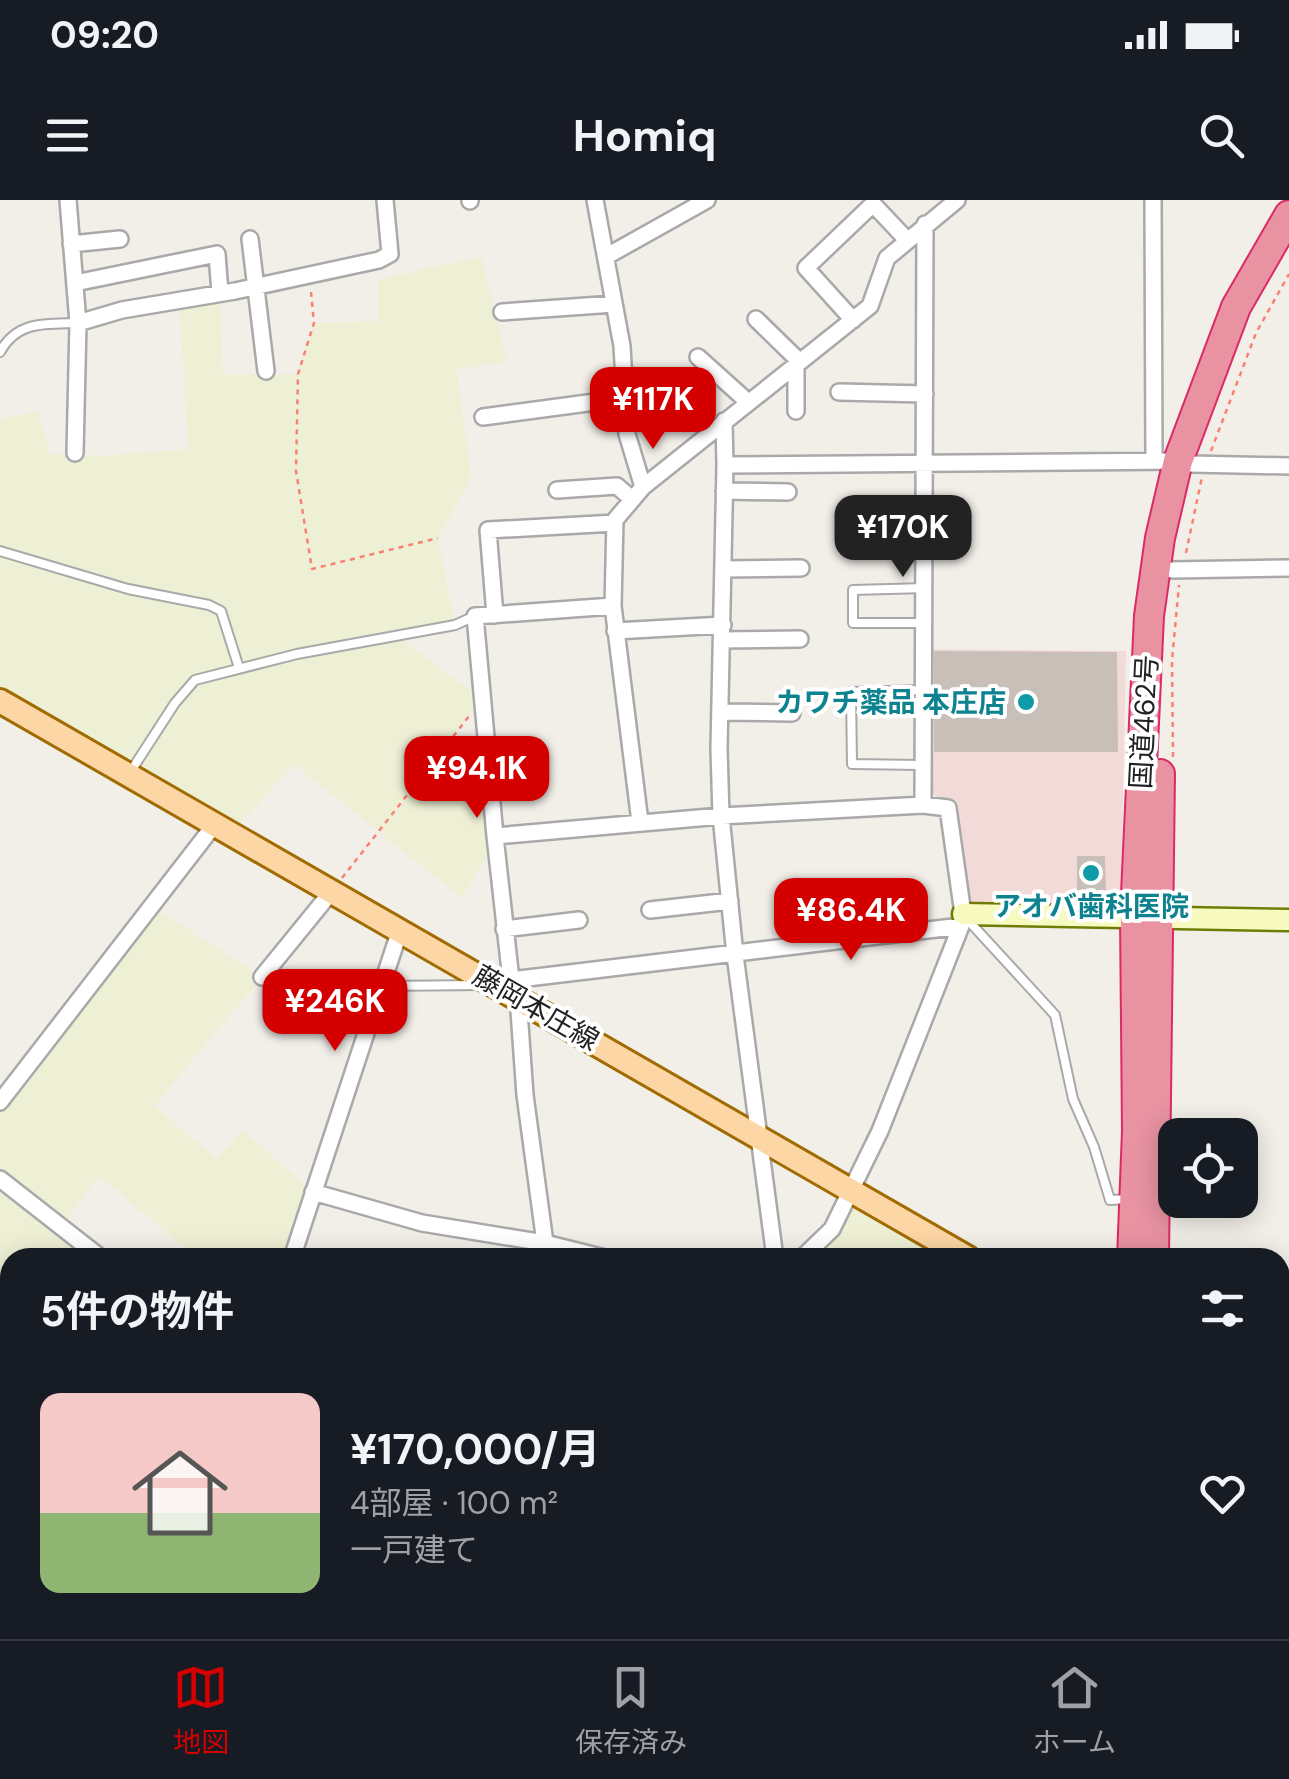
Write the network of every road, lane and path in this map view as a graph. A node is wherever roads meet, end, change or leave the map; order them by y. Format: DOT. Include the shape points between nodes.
graph roads {
  1 [pos="68,200"];
  2 [pos="385,200"];
  3 [pos="595,200"];
  4 [pos="708,200"];
  5 [pos="956,200"];
  6 [pos="1154,200"];
  7 [pos="1289,215"];
  8 [pos="925,224"];
  9 [pos="120,239"];
  10 [pos="250,239"];
  11 [pos="907,240"];
  12 [pos="71,244"];
  13 [pos="1289,251"];
  14 [pos="607,256"];
  15 [pos="309,276"];
  16 [pos="75,283"];
  17 [pos="255,287"];
  18 [pos="220,293"];
  19 [pos="614,304"];
  20 [pos="502,312"];
  21 [pos="756,319"];
  22 [pos="853,320"];
  23 [pos="78,323"];
  24 [pos="0,352"];
  25 [pos="698,357"];
  26 [pos="798,363"];
  27 [pos="266,371"];
  28 [pos="839,392"];
  29 [pos="926,394"];
  30 [pos="625,398"];
  31 [pos="748,402"];
  32 [pos="796,411"];
  33 [pos="483,417"];
  34 [pos="724,420"];
  35 [pos="75,454"];
  36 [pos="926,462"];
  37 [pos="1174,462"];
  38 [pos="725,465"];
  39 [pos="1289,466"];
  40 [pos="557,490"];
  41 [pos="724,491"];
  42 [pos="788,492"];
  43 [pos="637,493"];
  44 [pos="614,524"];
  45 [pos="438,538"];
  46 [pos="0,551"];
  47 [pos="723,568"];
  48 [pos="801,568"];
  49 [pos="1289,568"];
  50 [pos="1172,570"];
  51 [pos="926,588"];
  52 [pos="613,606"];
  53 [pos="495,615"];
  54 [pos="475,616"];
  55 [pos="924,624"];
  56 [pos="615,631"];
  57 [pos="723,632"];
  58 [pos="800,639"];
  59 [pos="238,668"];
  60 [pos="924,690"];
  61 [pos="482,700"];
  62 [pos="0,701"];
  63 [pos="720,712"];
  64 [pos="792,713"];
  65 [pos="925,765"];
  66 [pos="128,775"];
  67 [pos="924,805"];
  68 [pos="721,816"];
  69 [pos="640,822"];
  70 [pos="215,824"];
  71 [pos="494,836"];
  72 [pos="332,891"];
  73 [pos="730,902"];
  74 [pos="650,910"];
  75 [pos="1147,916"];
  76 [pos="578,920"];
  77 [pos="962,920"];
  78 [pos="1289,920"];
  79 [pos="504,929"];
  80 [pos="400,930"];
  81 [pos="735,955"];
  82 [pos="262,977"];
  83 [pos="382,986"];
  84 [pos="507,988"];
  85 [pos="0,1102"];
  86 [pos="759,1136"];
  87 [pos="0,1179"];
  88 [pos="850,1191"];
  89 [pos="312,1192"];
  90 [pos="1135,1198"];
  91 [pos="545,1243"];
  92 [pos="88,1248"];
  93 [pos="295,1248"];
  94 [pos="565,1248"];
  95 [pos="773,1248"];
  96 [pos="812,1248"];
  97 [pos="950,1248"];
  98 [pos="1132,1248"];
  99 [pos="1154,1248"];
  1 -- 12 [label="street"];
  2 -- 15 [label="street" via="390,254"];
  3 -- 14 [label="street"];
  4 -- 14 [label="street"];
  5 -- 8 [label="street"];
  6 -- 37 [label="street"];
  7 -- 37 [label="highway, 国道462号" via="1236,307"];
  8 -- 11 [label="street"];
  8 -- 29 [label="street"];
  9 -- 12 [label="street"];
  10 -- 17 [label="street"];
  11 -- 22 [label="street" via="887,258 870,306"];
  11 -- 22 [label="street" via="873,204 806,268"];
  12 -- 16 [label="street"];
  13 -- 37 [label="highway, 国道462号"];
  14 -- 19 [label="street"];
  15 -- 17 [label="street"];
  15 -- 45 [label="path" via="314,324 298,374 296,471 312,569"];
  16 -- 18 [label="street" via="217,254"];
  16 -- 23 [label="street"];
  17 -- 18 [label="street"];
  17 -- 27 [label="street"];
  18 -- 23 [label="street"];
  19 -- 20 [label="street"];
  19 -- 30 [label="street"];
  21 -- 26 [label="street"];
  22 -- 26 [label="street"];
  23 -- 24 [label="lane" via="30,325"];
  23 -- 35 [label="street"];
  25 -- 31 [label="street"];
  26 -- 31 [label="street"];
  26 -- 32 [label="street"];
  28 -- 29 [label="street"];
  29 -- 36 [label="street"];
  30 -- 33 [label="street"];
  30 -- 43 [label="street"];
  31 -- 34 [label="street"];
  34 -- 38 [label="street"];
  34 -- 43 [label="street"];
  36 -- 37 [label="street"];
  36 -- 38 [label="street"];
  36 -- 51 [label="street"];
  37 -- 39 [label="street"];
  37 -- 50 [label="highway, 国道462号"];
  37 -- 75 [label="highway, 国道462号" via="1149,616"];
  38 -- 41 [label="street"];
  40 -- 43 [label="street" via="617,486"];
  41 -- 42 [label="street"];
  41 -- 47 [label="street"];
  43 -- 44 [label="street"];
  44 -- 52 [label="street"];
  44 -- 53 [label="street" via="488,530"];
  46 -- 59 [label="lane" via="208,605 221,612"];
  47 -- 48 [label="street"];
  47 -- 57 [label="street"];
  49 -- 50 [label="street"];
  50 -- 75 [label="highway, 国道462号"];
  51 -- 55 [label="street"];
  51 -- 55 [label="lane" via="852,590 853,623"];
  52 -- 53 [label="street"];
  52 -- 56 [label="street"];
  53 -- 54 [label="street"];
  54 -- 59 [label="lane"];
  54 -- 61 [label="street"];
  55 -- 60 [label="street"];
  56 -- 57 [label="street"];
  56 -- 69 [label="street"];
  57 -- 58 [label="street"];
  57 -- 63 [label="street"];
  59 -- 66 [label="lane" via="195,680"];
  60 -- 65 [label="street"];
  60 -- 65 [label="lane" via="851,692 852,764"];
  61 -- 71 [label="street"];
  61 -- 72 [label="path"];
  62 -- 66 [label="main road, 藤岡本庄線"];
  63 -- 64 [label="street"];
  63 -- 68 [label="street"];
  65 -- 67 [label="street"];
  66 -- 70 [label="main road, 藤岡本庄線"];
  67 -- 68 [label="street"];
  67 -- 77 [label="street" via="948,808"];
  68 -- 69 [label="street"];
  68 -- 73 [label="street"];
  69 -- 71 [label="street"];
  70 -- 72 [label="main road, 藤岡本庄線"];
  70 -- 85 [label="street"];
  71 -- 79 [label="street"];
  72 -- 80 [label="main road, 藤岡本庄線"];
  72 -- 82 [label="street"];
  73 -- 74 [label="street"];
  73 -- 81 [label="street"];
  75 -- 77 [label="street"];
  75 -- 78 [label="street"];
  75 -- 90 [label="highway, 国道462号"];
  75 -- 99 [label="highway, 国道462号"];
  76 -- 79 [label="street"];
  77 -- 81 [label="street"];
  77 -- 88 [label="street" via="906,1070"];
  77 -- 90 [label="lane" via="1055,1015 1073,1100 1110,1200"];
  79 -- 84 [label="street"];
  80 -- 83 [label="street"];
  80 -- 84 [label="main road, 藤岡本庄線"];
  81 -- 84 [label="street"];
  81 -- 86 [label="street"];
  83 -- 84 [label="lane"];
  83 -- 89 [label="street"];
  84 -- 86 [label="main road, 藤岡本庄線"];
  84 -- 91 [label="street"];
  86 -- 88 [label="main road, 藤岡本庄線"];
  86 -- 95 [label="street"];
  87 -- 92 [label="street"];
  88 -- 96 [label="street" via="832,1229"];
  88 -- 97 [label="main road, 藤岡本庄線"];
  89 -- 91 [label="street" via="422,1223"];
  89 -- 93 [label="street"];
  90 -- 98 [label="highway, 国道462号"];
  91 -- 94 [label="street"];
}
